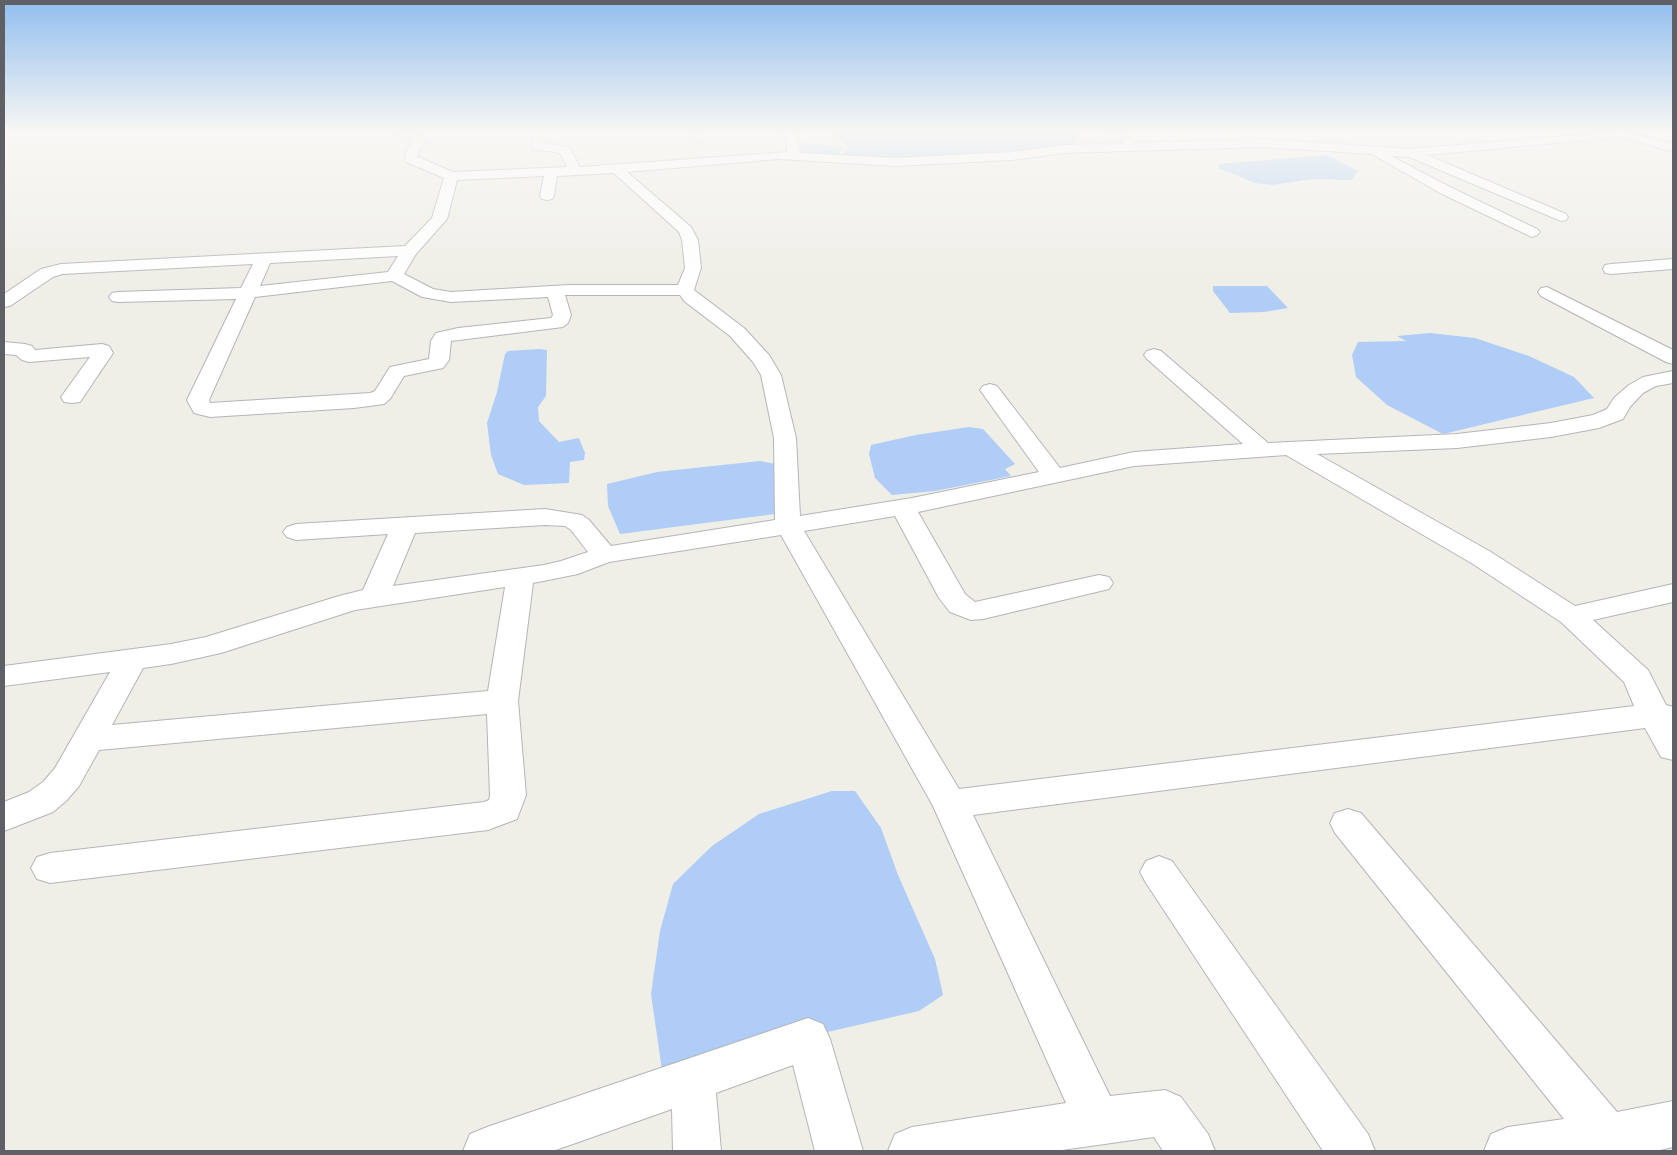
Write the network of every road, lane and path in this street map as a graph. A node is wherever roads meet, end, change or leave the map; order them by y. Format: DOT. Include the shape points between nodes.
graph roads {
  1 [pos="449,185"];
  2 [pos="549,185"];
  3 [pos="634,185"];
  4 [pos="1435,185"];
  5 [pos="1486,185"];
  6 [pos="547,196"];
  7 [pos="1561,217"];
  8 [pos="1532,232"];
  9 [pos="410,251"];
  10 [pos="264,258"];
  11 [pos="1673,264"];
  12 [pos="1611,269"];
  13 [pos="394,276"];
  14 [pos="685,290"];
  15 [pos="556,291"];
  16 [pos="1547,292"];
  17 [pos="247,293"];
  18 [pos="118,296"];
  19 [pos="4,302"];
  20 [pos="4,348"];
  21 [pos="1154,355"];
  22 [pos="1673,358"];
  23 [pos="1673,377"];
  24 [pos="990,390"];
  25 [pos="72,397"];
  26 [pos="1290,448"];
  27 [pos="1263,450"];
  28 [pos="1053,476"];
  29 [pos="902,507"];
  30 [pos="788,525"];
  31 [pos="405,526"];
  32 [pos="296,532"];
  33 [pos="604,554"];
  34 [pos="520,577"];
  35 [pos="1099,583"];
  36 [pos="1673,593"];
  37 [pos="374,597"];
  38 [pos="1571,616"];
  39 [pos="133,658"];
  40 [pos="4,676"];
  41 [pos="502,701"];
  42 [pos="1663,716"];
  43 [pos="88,739"];
  44 [pos="1673,748"];
  45 [pos="950,804"];
  46 [pos="4,817"];
  47 [pos="1348,823"];
  48 [pos="50,868"];
  49 [pos="1159,872"];
  50 [pos="693,1080"];
  51 [pos="1098,1121"];
  52 [pos="1673,1124"];
  53 [pos="1607,1136"];
  54 [pos="487,1151"];
  55 [pos="697,1151"];
  56 [pos="839,1151"];
  57 [pos="912,1151"];
  58 [pos="1191,1151"];
  59 [pos="1351,1151"];
  60 [pos="1508,1151"];
  1 -- 9 [label="street" via="439,219"];
  2 -- 6 [label="street"];
  3 -- 14 [label="street" via="686,230 693,268"];
  4 -- 8 [label="street"];
  5 -- 7 [label="street"];
  9 -- 10 [label="street"];
  9 -- 13 [label="street"];
  10 -- 17 [label="street"];
  10 -- 19 [label="street" via="61,269 47,273"];
  11 -- 12 [label="street"];
  13 -- 15 [label="street" via="428,293 444,296"];
  13 -- 17 [label="street"];
  14 -- 15 [label="street"];
  14 -- 30 [label="street" via="737,332 762,359 771,375 786,438"];
  15 -- 17 [label="street" via="562,315 556,323 443,337 436,364 397,371 383,395 376,399 202,408 198,400"];
  16 -- 22 [label="street"];
  17 -- 18 [label="street"];
  20 -- 25 [label="street" via="25,350 24,354 28,356 102,350"];
  21 -- 27 [label="street"];
  23 -- 26 [label="street" via="1636,389 1615,414 1599,422 1458,441"];
  24 -- 28 [label="street"];
  26 -- 27 [label="street"];
  26 -- 38 [label="street" via="1482,558"];
  27 -- 28 [label="street" via="1134,459"];
  28 -- 29 [label="street"];
  29 -- 30 [label="street"];
  29 -- 35 [label="street" via="953,598 971,611"];
  30 -- 33 [label="street"];
  30 -- 45 [label="street"];
  31 -- 32 [label="street"];
  31 -- 33 [label="street" via="545,517 573,520"];
  31 -- 37 [label="street"];
  33 -- 34 [label="street" via="568,568"];
  34 -- 37 [label="street"];
  34 -- 41 [label="street"];
  36 -- 38 [label="street"];
  37 -- 39 [label="street" via="210,646"];
  38 -- 42 [label="street" via="1637,677"];
  39 -- 40 [label="street"];
  39 -- 43 [label="street"];
  41 -- 43 [label="street"];
  41 -- 48 [label="street" via="508,795 504,809 488,816"];
  42 -- 44 [label="street"];
  42 -- 45 [label="street"];
  43 -- 46 [label="street" via="55,791 41,802"];
  45 -- 51 [label="street"];
  47 -- 53 [label="street"];
  49 -- 59 [label="street"];
  50 -- 54 [label="street"];
  50 -- 55 [label="street"];
  50 -- 56 [label="street" via="808,1038"];
  51 -- 57 [label="street"];
  51 -- 58 [label="street" via="1165,1113"];
  52 -- 53 [label="street"];
  53 -- 60 [label="street"];
}
